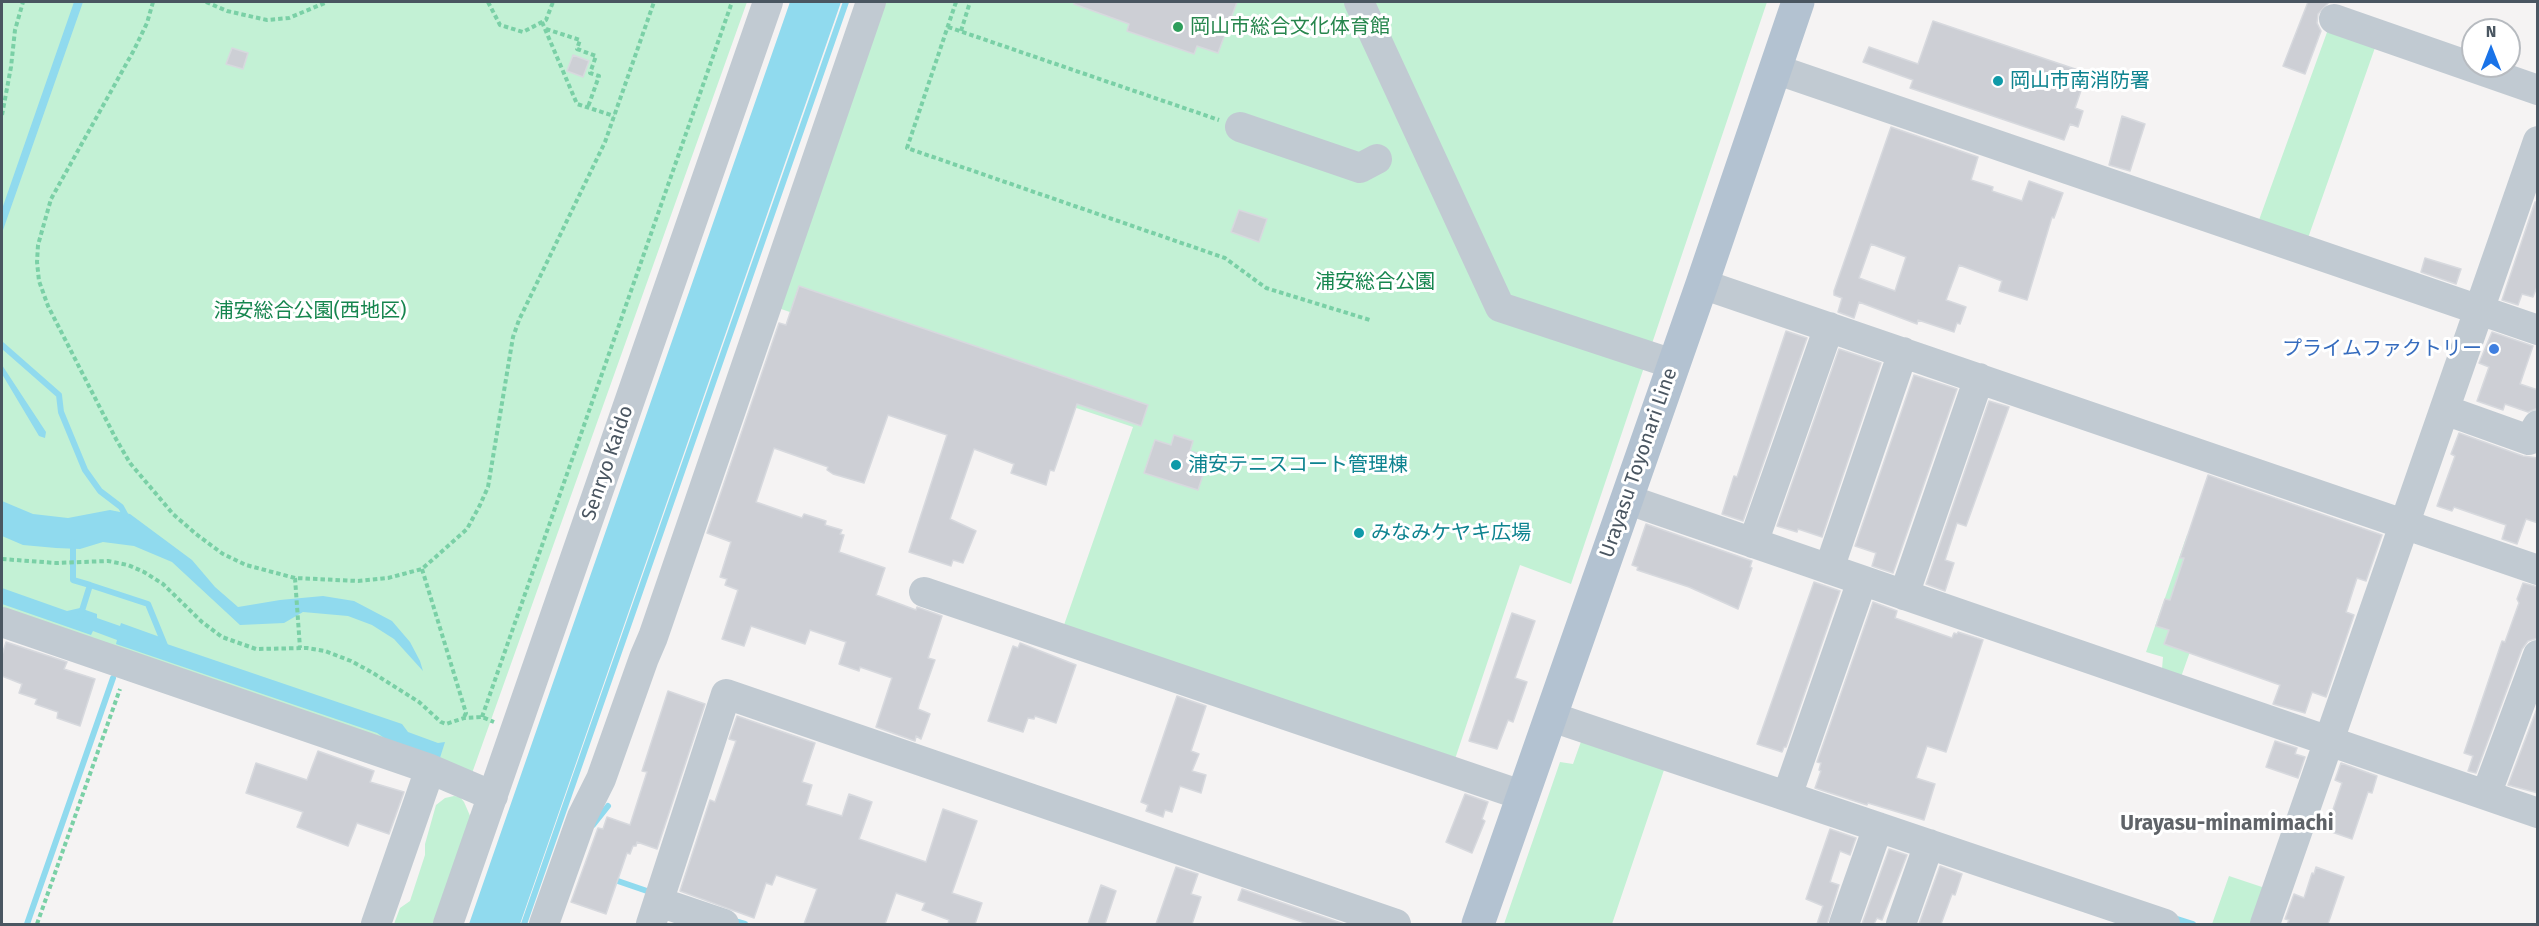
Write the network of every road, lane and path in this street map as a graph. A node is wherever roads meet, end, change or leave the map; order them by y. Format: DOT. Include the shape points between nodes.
graph roads {
  1 [pos="23,2"];
  2 [pos="153,2"];
  3 [pos="206,2"];
  4 [pos="327,2"];
  5 [pos="488,2"];
  6 [pos="553,2"];
  7 [pos="654,2"];
  8 [pos="732,2"];
  9 [pos="768,2"];
  10 [pos="871,2"];
  11 [pos="956,2"];
  12 [pos="970,2"];
  13 [pos="1359,2"];
  14 [pos="1798,2"];
  15 [pos="2334,19"];
  16 [pos="542,22"];
  17 [pos="948,27"];
  18 [pos="545,28"];
  19 [pos="961,31"];
  20 [pos="1774,69"];
  21 [pos="2538,90"];
  22 [pos="588,107"];
  23 [pos="2,115"];
  24 [pos="615,116"];
  25 [pos="1240,127"];
  26 [pos="2538,141"];
  27 [pos="1377,159"];
  28 [pos="1702,284"];
  29 [pos="2480,310"];
  30 [pos="1370,320"];
  31 [pos="1829,327"];
  32 [pos="2538,330"];
  33 [pos="1903,352"];
  34 [pos="1673,364"];
  35 [pos="1979,378"];
  36 [pos="2445,410"];
  37 [pos="2538,425"];
  38 [pos="1626,499"];
  39 [pos="2406,525"];
  40 [pos="1753,543"];
  41 [pos="2,559"];
  42 [pos="422,569"];
  43 [pos="1829,569"];
  44 [pos="2538,570"];
  45 [pos="295,578"];
  46 [pos="1862,581"];
  47 [pos="924,592"];
  48 [pos="1904,595"];
  49 [pos="2,622"];
  50 [pos="300,648"];
  51 [pos="2538,655"];
  52 [pos="128,665"];
  53 [pos="482,717"];
  54 [pos="1552,717"];
  55 [pos="464,718"];
  56 [pos="497,723"];
  57 [pos="2330,742"];
  58 [pos="430,769"];
  59 [pos="2488,790"];
  60 [pos="493,796"];
  61 [pos="1524,796"];
  62 [pos="1787,796"];
  63 [pos="2538,813"];
  64 [pos="1878,827"];
  65 [pos="1929,844"];
  66 [pos="655,913"];
  67 [pos="37,924"];
  68 [pos="376,924"];
  69 [pos="448,924"];
  70 [pos="544,924"];
  71 [pos="724,924"];
  72 [pos="1396,924"];
  73 [pos="1479,924"];
  74 [pos="1844,924"];
  75 [pos="1901,924"];
  76 [pos="2165,924"];
  77 [pos="2265,924"];
  1 -- 23 [label="path"];
  2 -- 45 [label="path" via="134,50 51,199 38,245 39,281 101,413 130,463 153,492 223,554 246,565"];
  3 -- 4 [label="path" via="267,20 289,18"];
  5 -- 16 [label="path" via="500,25 523,32"];
  6 -- 16 [label="path"];
  7 -- 24 [label="path"];
  8 -- 53 [label="path"];
  9 -- 60 [label="street, Senryo Kaido"];
  10 -- 70 [label="street" via="653,637"];
  11 -- 17 [label="path"];
  12 -- 19 [label="path"];
  13 -- 34 [label="street" via="1500,307"];
  14 -- 20 [label="main road, Urayasu Toyonari Line"];
  15 -- 21 [label="street"];
  16 -- 18 [label="path"];
  17 -- 19 [label="path"];
  17 -- 30 [label="path" via="907,148 1225,258 1266,288"];
  18 -- 22 [label="path" via="577,104"];
  18 -- 22 [label="path" via="580,40 577,49 596,56 590,73 599,76"];
  19 -- 25 [label="path"];
  20 -- 28 [label="main road, Urayasu Toyonari Line"];
  20 -- 29 [label="street"];
  22 -- 24 [label="path"];
  24 -- 42 [label="path" via="513,337 488,487 467,529"];
  25 -- 27 [label="street" via="1360,168"];
  26 -- 29 [label="street"];
  28 -- 31 [label="street"];
  28 -- 34 [label="main road, Urayasu Toyonari Line"];
  29 -- 32 [label="street"];
  29 -- 36 [label="street"];
  31 -- 33 [label="street"];
  31 -- 40 [label="street"];
  33 -- 35 [label="street"];
  33 -- 43 [label="street"];
  34 -- 38 [label="main road, Urayasu Toyonari Line"];
  35 -- 39 [label="street"];
  35 -- 48 [label="street"];
  36 -- 37 [label="street" via="2529,440"];
  36 -- 39 [label="street"];
  38 -- 40 [label="street"];
  38 -- 54 [label="main road, Urayasu Toyonari Line"];
  39 -- 44 [label="street"];
  39 -- 57 [label="street"];
  40 -- 43 [label="street"];
  41 -- 50 [label="path" via="108,561 144,572 163,584 208,627 237,644 263,649"];
  42 -- 45 [label="path" via="358,581"];
  42 -- 55 [label="path" via="466,713"];
  43 -- 46 [label="street"];
  45 -- 50 [label="path"];
  46 -- 48 [label="street"];
  46 -- 62 [label="street"];
  47 -- 61 [label="street"];
  48 -- 57 [label="street"];
  49 -- 52 [label="street"];
  50 -- 55 [label="path" via="325,651 351,661 419,702 441,722"];
  51 -- 59 [label="street"];
  52 -- 58 [label="street"];
  52 -- 67 [label="path"];
  53 -- 55 [label="path"];
  53 -- 56 [label="path"];
  54 -- 61 [label="main road, Urayasu Toyonari Line"];
  54 -- 62 [label="street"];
  57 -- 59 [label="street"];
  57 -- 77 [label="street"];
  58 -- 60 [label="street"];
  58 -- 68 [label="street"];
  59 -- 63 [label="street"];
  60 -- 69 [label="street, Senryo Kaido"];
  61 -- 73 [label="main road, Urayasu Toyonari Line"];
  62 -- 64 [label="street"];
  64 -- 65 [label="street"];
  64 -- 74 [label="street"];
  65 -- 75 [label="street"];
  65 -- 76 [label="street"];
  66 -- 71 [label="street"];
  66 -- 72 [label="street" via="726,694"];
}
